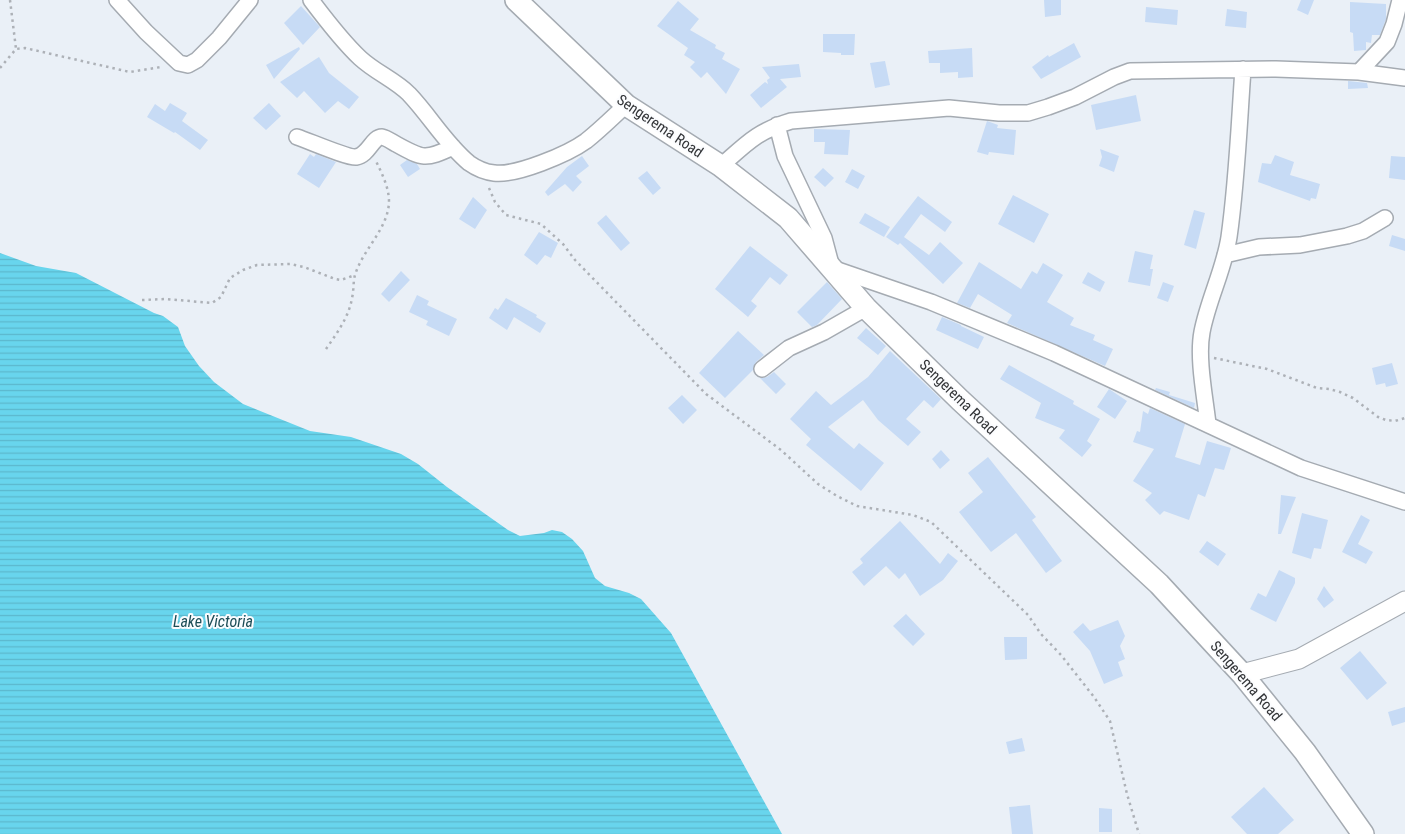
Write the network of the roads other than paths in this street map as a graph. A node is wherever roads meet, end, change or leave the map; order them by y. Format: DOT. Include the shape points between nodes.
graph roads {
  1 [pos="250,0"];
  2 [pos="311,0"];
  3 [pos="516,0"];
  4 [pos="1400,0"];
  5 [pos="119,1"];
  6 [pos="1243,69"];
  7 [pos="1359,72"];
  8 [pos="1405,78"];
  9 [pos="626,105"];
  10 [pos="777,125"];
  11 [pos="297,137"];
  12 [pos="453,147"];
  13 [pos="721,166"];
  14 [pos="1385,218"];
  15 [pos="1226,255"];
  16 [pos="832,268"];
  17 [pos="866,308"];
  18 [pos="762,369"];
  19 [pos="1208,424"];
  20 [pos="1405,502"];
  21 [pos="1405,601"];
  22 [pos="1242,674"];
  23 [pos="1363,834"];
  1 -- 5 [label="street" via="219,38 188,65 179,63"];
  2 -- 12 [label="street" via="361,59 404,90"];
  3 -- 9 [label="main road, Sengerema Road"];
  4 -- 7 [label="street" via="1387,42"];
  6 -- 7 [label="street"];
  6 -- 10 [label="street" via="1130,71 1075,97 1028,112 949,108 790,121"];
  6 -- 15 [label="street"];
  7 -- 8 [label="street"];
  9 -- 12 [label="street" via="585,142 562,156 502,173 487,172 470,163"];
  9 -- 13 [label="main road, Sengerema Road"];
  10 -- 13 [label="street" via="756,135"];
  10 -- 16 [label="street" via="783,150 824,238"];
  11 -- 12 [label="street" via="356,157 370,149 374,140 385,137 418,156 435,156"];
  13 -- 16 [label="main road, Sengerema Road" via="788,218"];
  14 -- 15 [label="street" via="1347,236 1300,245 1259,247"];
  15 -- 19 [label="street" via="1201,334"];
  16 -- 17 [label="main road, Sengerema Road"];
  16 -- 19 [label="street" via="931,302 1054,353"];
  17 -- 18 [label="street" via="833,328 789,348"];
  17 -- 22 [label="main road, Sengerema Road" via="960,400 1159,584"];
  19 -- 20 [label="street" via="1301,468"];
  21 -- 22 [label="street" via="1299,659"];
  22 -- 23 [label="main road, Sengerema Road" via="1305,752"];
}
